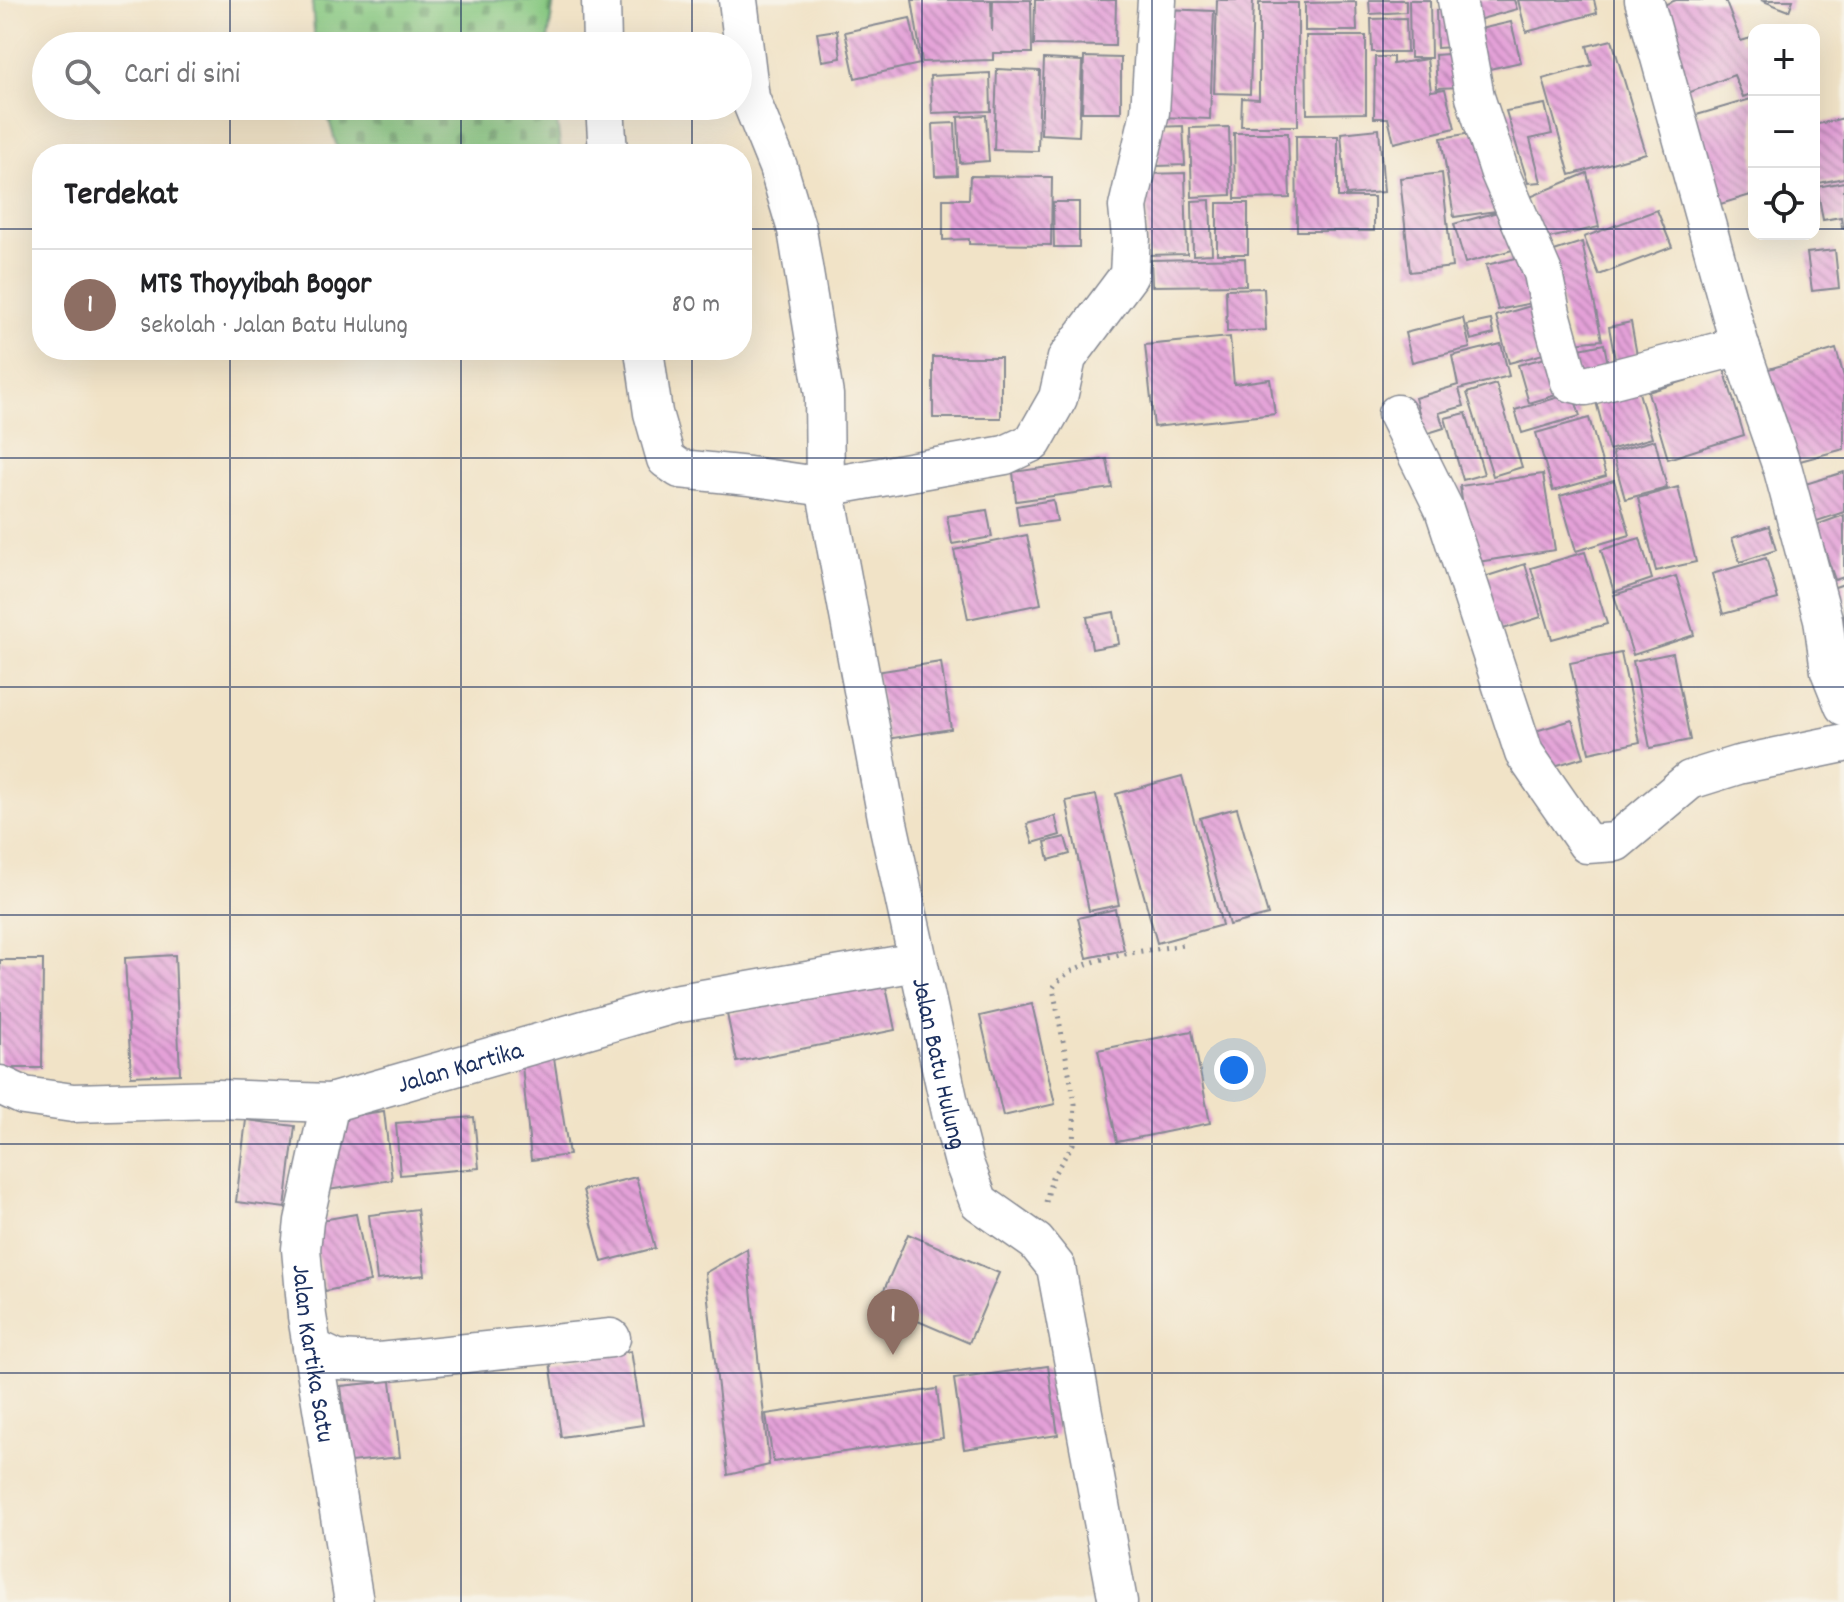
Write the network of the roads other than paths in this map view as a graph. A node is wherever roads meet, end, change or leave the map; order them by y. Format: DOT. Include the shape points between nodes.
graph roads {
  1 [pos="601,0"];
  2 [pos="738,0"];
  3 [pos="1157,0"];
  4 [pos="1457,0"];
  5 [pos="1644,0"];
  6 [pos="602,32"];
  7 [pos="742,32"];
  8 [pos="752,103"];
  9 [pos="606,120"];
  10 [pos="607,144"];
  11 [pos="1740,346"];
  12 [pos="645,360"];
  13 [pos="1397,414"];
  14 [pos="825,487"];
  15 [pos="1844,706"];
  16 [pos="1844,743"];
  17 [pos="917,962"];
  18 [pos="0,1085"];
  19 [pos="330,1103"];
  20 [pos="611,1338"];
  21 [pos="312,1348"];
  22 [pos="354,1602"];
  23 [pos="1118,1602"];
  1 -- 6 [label="street"];
  2 -- 7 [label="street, Jalan Batu Hulung"];
  3 -- 14 [label="street" via="1150,112 1128,207 1129,275 1067,358 1058,398 1033,442 1005,455"];
  4 -- 11 [label="street" via="1475,97 1500,173 1543,273 1570,382 1586,386"];
  5 -- 11 [label="street"];
  8 -- 14 [label="street, Jalan Batu Hulung" via="797,230 824,395"];
  9 -- 10 [label="street"];
  11 -- 15 [label="street" via="1783,470 1823,619 1830,671"];
  12 -- 14 [label="street" via="666,459 680,469"];
  13 -- 16 [label="street" via="1444,509 1524,753 1587,844 1616,842 1690,780"];
  14 -- 17 [label="street, Jalan Batu Hulung"];
  17 -- 19 [label="street, Jalan Kartika" via="674,1004"];
  17 -- 23 [label="street, Jalan Batu Hulung" via="964,1163 979,1202 1036,1242 1056,1267"];
  18 -- 19 [label="street, Jalan Kartika" via="24,1096 73,1103"];
  19 -- 21 [label="street, Jalan Kartika Satu" via="301,1249"];
  20 -- 21 [label="street" via="379,1362 337,1360"];
  21 -- 22 [label="street, Jalan Kartika Satu"];
}
